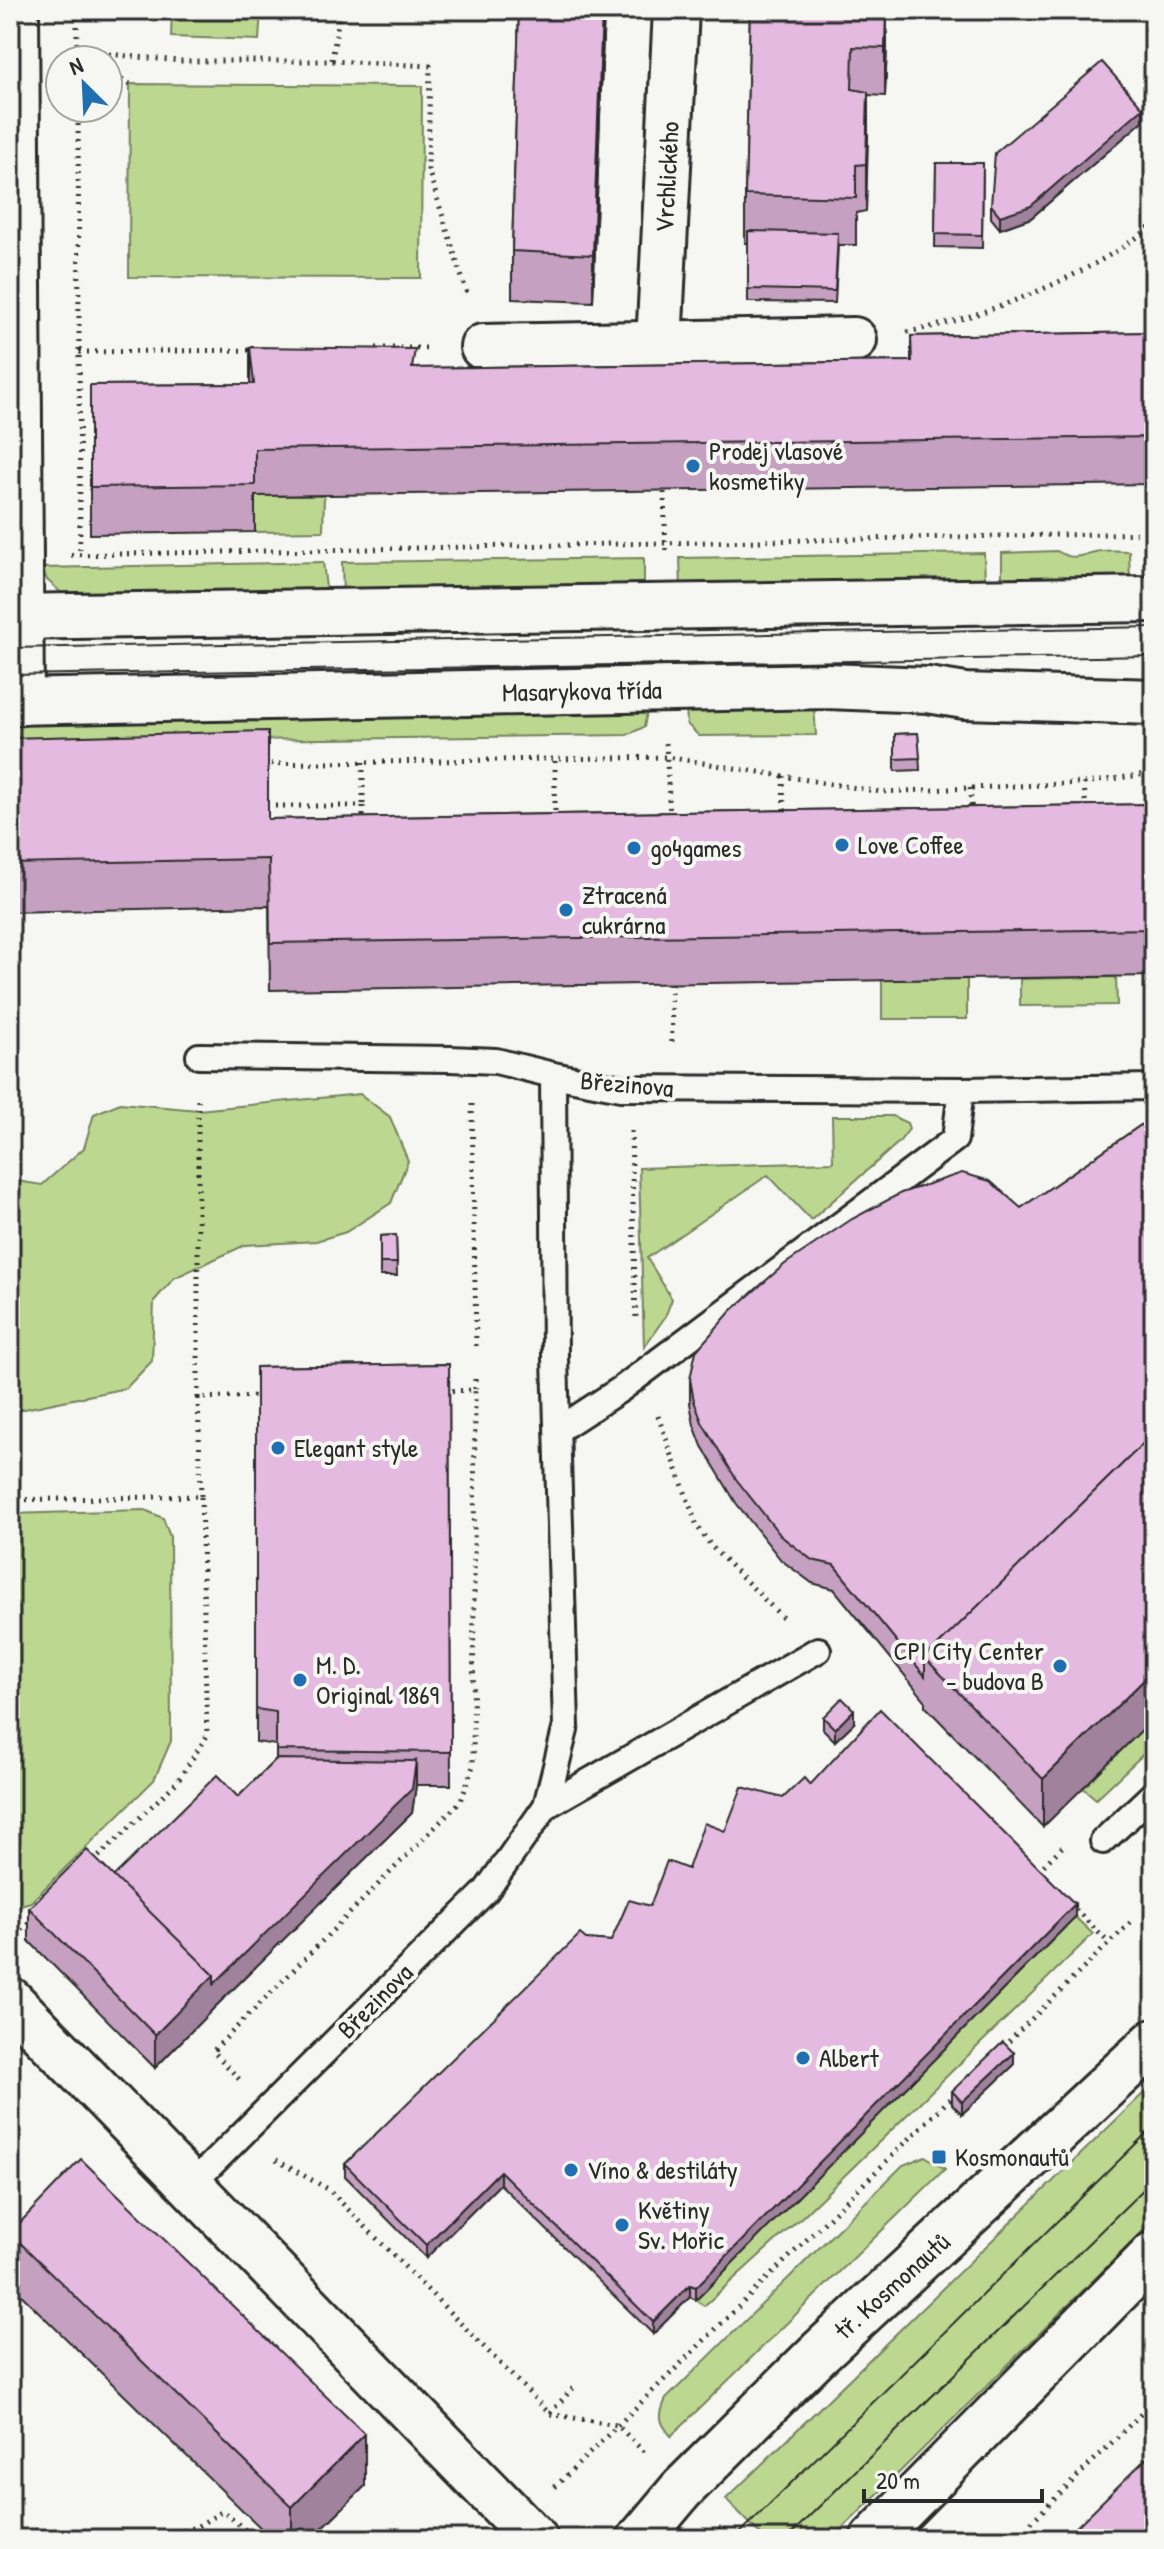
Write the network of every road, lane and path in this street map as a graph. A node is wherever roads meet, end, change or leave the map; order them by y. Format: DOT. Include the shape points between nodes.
graph roads {
  1 [pos="16,10"];
  2 [pos="77,10"];
  3 [pos="340,10"];
  4 [pos="676,10"];
  5 [pos="77,44"];
  6 [pos="124,56"];
  7 [pos="332,61"];
  8 [pos="124,80"];
  9 [pos="130,84"];
  10 [pos="78,124"];
  11 [pos="1154,224"];
  12 [pos="854,340"];
  13 [pos="659,344"];
  14 [pos="483,347"];
  15 [pos="375,348"];
  16 [pos="266,350"];
  17 [pos="79,352"];
  18 [pos="664,492"];
  19 [pos="1154,533"];
  20 [pos="666,544"];
  21 [pos="80,555"];
  22 [pos="20,556"];
  23 [pos="1154,599"];
  24 [pos="15,617"];
  25 [pos="16,702"];
  26 [pos="1154,702"];
  27 [pos="667,757"];
  28 [pos="555,759"];
  29 [pos="363,762"];
  30 [pos="256,764"];
  31 [pos="1154,773"];
  32 [pos="783,776"];
  33 [pos="1084,783"];
  34 [pos="970,788"];
  35 [pos="267,806"];
  36 [pos="363,806"];
  37 [pos="1087,825"];
  38 [pos="784,828"];
  39 [pos="973,828"];
  40 [pos="670,830"];
  41 [pos="555,832"];
  42 [pos="363,836"];
  43 [pos="671,984"];
  44 [pos="672,1053"];
  45 [pos="199,1056"];
  46 [pos="553,1075"];
  47 [pos="1154,1087"];
  48 [pos="961,1090"];
  49 [pos="472,1094"];
  50 [pos="631,1122"];
  51 [pos="637,1324"];
  52 [pos="476,1346"];
  53 [pos="475,1373"];
  54 [pos="475,1390"];
  55 [pos="429,1392"];
  56 [pos="275,1396"];
  57 [pos="198,1398"];
  58 [pos="653,1402"];
  59 [pos="558,1430"];
  60 [pos="201,1496"];
  61 [pos="10,1500"];
  62 [pos="792,1626"];
  63 [pos="818,1650"];
  64 [pos="1154,1793"];
  65 [pos="546,1806"];
  66 [pos="1103,1841"];
  67 [pos="1065,1844"];
  68 [pos="1027,1860"];
  69 [pos="89,1865"];
  70 [pos="1038,1871"];
  71 [pos="1048,1881"];
  72 [pos="1068,1902"];
  73 [pos="34,1917"];
  74 [pos="1134,1919"];
  75 [pos="11,1938"];
  76 [pos="1109,1943"];
  77 [pos="10,2000"];
  78 [pos="1154,2042"];
  79 [pos="997,2052"];
  80 [pos="964,2085"];
  81 [pos="232,2088"];
  82 [pos="264,2153"];
  83 [pos="191,2185"];
  84 [pos="1154,2254"];
  85 [pos="573,2388"];
  86 [pos="1154,2401"];
  87 [pos="550,2414"];
  88 [pos="617,2425"];
  89 [pos="649,2458"];
  90 [pos="547,2494"];
  91 [pos="152,2539"];
  92 [pos="256,2539"];
  93 [pos="535,2539"];
  94 [pos="640,2539"];
  95 [pos="873,2539"];
  96 [pos="1014,2539"];
  1 -- 22 [label="street"];
  2 -- 5 [label="path"];
  3 -- 7 [label="path"];
  4 -- 13 [label="street, Vrchlického"];
  6 -- 7 [label="path"];
  7 -- 14 [label="path" via="430,66 428,169"];
  8 -- 9 [label="path"];
  10 -- 17 [label="path"];
  11 -- 12 [label="path" via="1059,283 941,326"];
  12 -- 13 [label="street"];
  13 -- 14 [label="street"];
  14 -- 15 [label="path"];
  16 -- 17 [label="path"];
  17 -- 21 [label="path"];
  18 -- 20 [label="path"];
  19 -- 20 [label="path"];
  20 -- 21 [label="path"];
  21 -- 22 [label="path"];
  22 -- 24 [label="street"];
  23 -- 24 [label="street"];
  24 -- 25 [label="street"];
  25 -- 26 [label="street, Masarykova třída" via="827,686"];
  27 -- 28 [label="path"];
  27 -- 32 [label="path"];
  27 -- 40 [label="path"];
  28 -- 29 [label="path"];
  28 -- 41 [label="path"];
  29 -- 30 [label="path"];
  29 -- 36 [label="path"];
  31 -- 33 [label="path"];
  32 -- 34 [label="path" via="881,792"];
  32 -- 38 [label="path"];
  33 -- 34 [label="path"];
  33 -- 37 [label="path"];
  34 -- 39 [label="path"];
  35 -- 36 [label="path"];
  36 -- 42 [label="path"];
  43 -- 44 [label="path"];
  45 -- 46 [label="lane" via="496,1061"];
  45 -- 57 [label="path"];
  46 -- 48 [label="lane, Březinova" via="621,1088"];
  46 -- 59 [label="lane, Březinova"];
  47 -- 48 [label="lane, Březinova"];
  48 -- 59 [label="lane" via="955,1139 621,1389"];
  49 -- 52 [label="path"];
  50 -- 51 [label="path"];
  53 -- 54 [label="path"];
  54 -- 55 [label="path"];
  54 -- 81 [label="path" via="469,1785 424,1841 213,2051 240,2080"];
  56 -- 57 [label="path"];
  57 -- 60 [label="path"];
  58 -- 62 [label="path" via="697,1526"];
  59 -- 65 [label="lane, Březinova" via="566,1726"];
  60 -- 61 [label="path"];
  60 -- 69 [label="path" via="207,1736 177,1782"];
  63 -- 65 [label="lane, Březinova"];
  64 -- 66 [label="lane"];
  65 -- 83 [label="lane, Březinova" via="486,1891"];
  67 -- 70 [label="path"];
  68 -- 70 [label="path"];
  70 -- 71 [label="path"];
  72 -- 76 [label="path"];
  73 -- 75 [label="path"];
  74 -- 76 [label="path"];
  76 -- 79 [label="path"];
  77 -- 83 [label="street"];
  78 -- 94 [label="street, tř. Kosmonautů" via="819,2353 681,2490"];
  80 -- 88 [label="path"];
  82 -- 87 [label="path" via="328,2189"];
  83 -- 93 [label="street"];
  84 -- 95 [label="street"];
  85 -- 87 [label="path"];
  86 -- 96 [label="path"];
  87 -- 88 [label="path"];
  88 -- 89 [label="path"];
  88 -- 90 [label="path"];
  91 -- 92 [label="path" via="196,2527 223,2511"];
}
